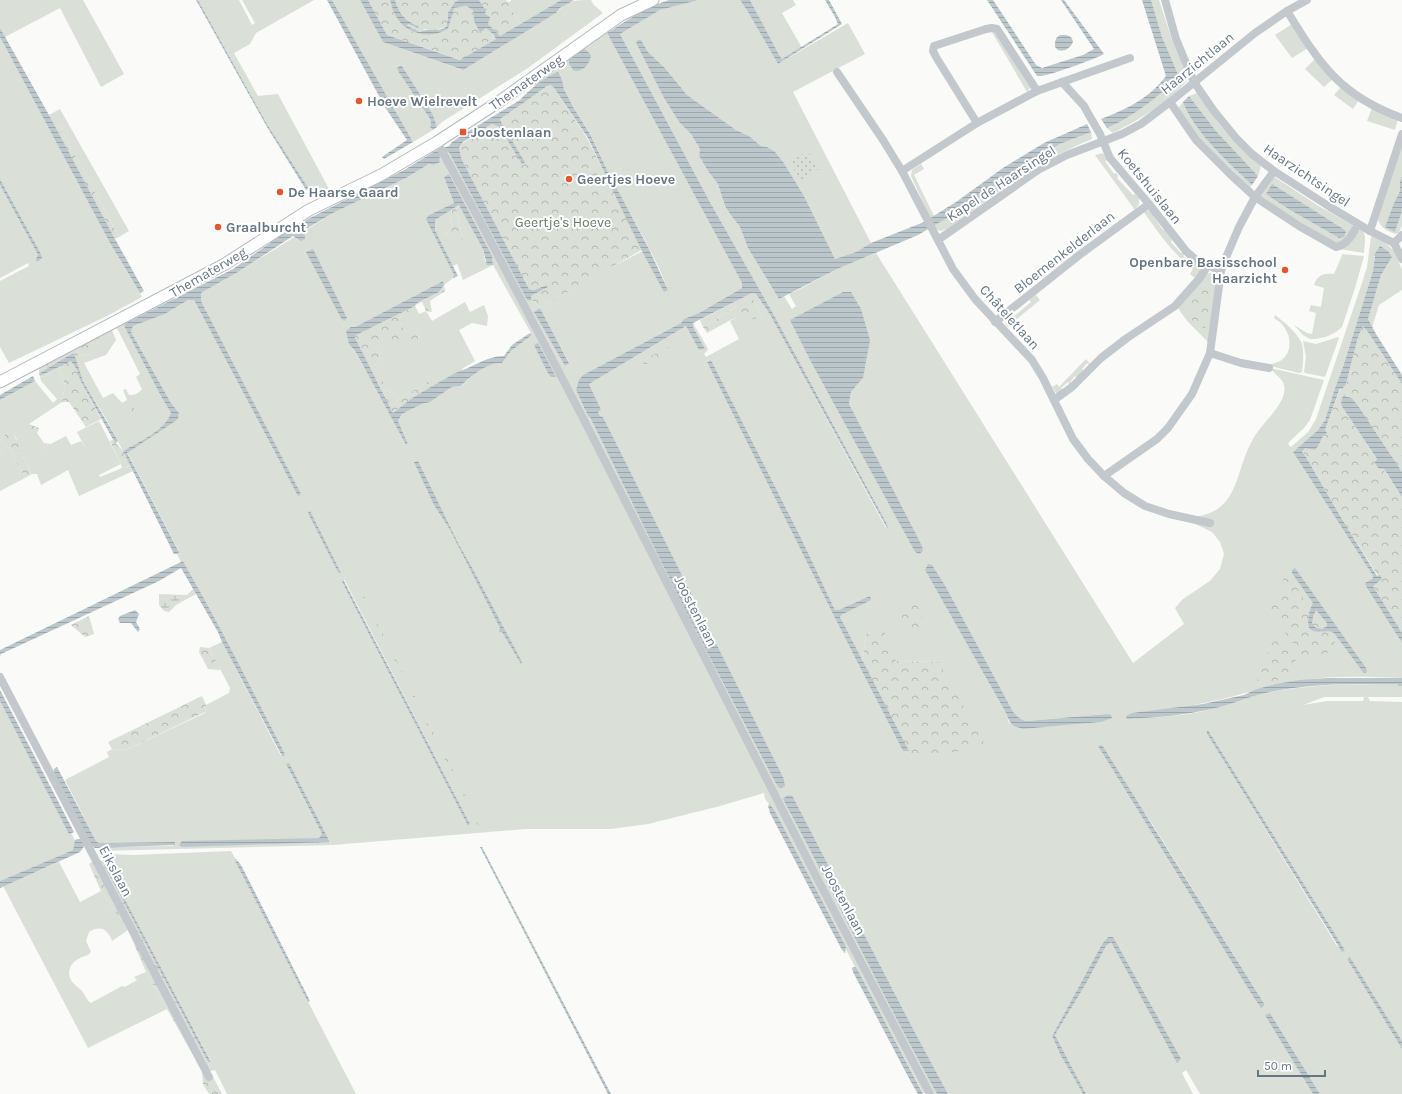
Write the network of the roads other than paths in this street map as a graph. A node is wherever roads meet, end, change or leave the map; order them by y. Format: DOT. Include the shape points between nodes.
graph roads {
  1 [pos="653,0"];
  2 [pos="1165,0"];
  3 [pos="1307,0"];
  4 [pos="1288,11"];
  5 [pos="1130,58"];
  6 [pos="837,72"];
  7 [pos="1062,82"];
  8 [pos="1194,82"];
  9 [pos="1037,91"];
  10 [pos="1170,102"];
  11 [pos="1402,118"];
  12 [pos="977,123"];
  13 [pos="1402,134"];
  14 [pos="1101,138"];
  15 [pos="438,145"];
  16 [pos="902,171"];
  17 [pos="1274,171"];
  18 [pos="1255,197"];
  19 [pos="1149,204"];
  20 [pos="1358,224"];
  21 [pos="1370,231"];
  22 [pos="1402,235"];
  23 [pos="938,240"];
  24 [pos="1394,243"];
  25 [pos="1402,259"];
  26 [pos="1208,265"];
  27 [pos="1221,271"];
  28 [pos="995,322"];
  29 [pos="1210,353"];
  30 [pos="1269,368"];
  31 [pos="0,382"];
  32 [pos="1054,400"];
  33 [pos="1104,476"];
  34 [pos="1210,523"];
  35 [pos="0,677"];
  36 [pos="210,1077"];
  37 [pos="930,1094"];
  1 -- 15 [label="street, Thematerweg" via="621,16"];
  2 -- 8 [label="street, Haarzichtsingel" via="1176,39"];
  3 -- 4 [label="street, Haarzichtlaan"];
  4 -- 8 [label="street, Haarzichtlaan" via="1255,33"];
  4 -- 11 [label="street" via="1316,55 1341,84 1371,105"];
  5 -- 7 [label="street"];
  6 -- 16 [label="street, Châteletlaan"];
  7 -- 9 [label="street"];
  7 -- 14 [label="street, Koetshuislaan" via="1084,106"];
  8 -- 10 [label="street, Haarzichtlaan"];
  8 -- 17 [label="street, Haarzichtsingel" via="1236,138"];
  9 -- 12 [label="street"];
  9 -- 12 [label="street" via="996,29 986,29 934,46 936,57"];
  10 -- 14 [label="street, Haarzichtlaan" via="1141,124 1122,134"];
  10 -- 18 [label="street, Haarzichtsingel" via="1196,140"];
  12 -- 16 [label="street"];
  13 -- 21 [label="street"];
  14 -- 19 [label="street, Koetshuislaan" via="1110,158"];
  14 -- 23 [label="street, Kapel de Haarsingel" via="1038,170"];
  15 -- 31 [label="street, Thematerweg" via="309,210 234,259"];
  15 -- 37 [label="street, Joostenlaan" via="571,396"];
  16 -- 23 [label="street, Châteletlaan"];
  17 -- 18 [label="street"];
  17 -- 20 [label="street, Haarzichtsingel"];
  18 -- 20 [label="street, Haarzichtsingel" via="1336,247 1348,240"];
  18 -- 27 [label="street" via="1239,227"];
  19 -- 26 [label="street, Koetshuislaan" via="1186,251"];
  19 -- 28 [label="street, Bloemenkelderlaan"];
  20 -- 21 [label="street, Haarzichtsingel"];
  21 -- 24 [label="street, Haarzichtsingel"];
  22 -- 24 [label="street"];
  23 -- 28 [label="street, Châteletlaan" via="963,284"];
  24 -- 25 [label="street"];
  26 -- 27 [label="street, Koetshuislaan"];
  26 -- 32 [label="street" via="1175,306 1101,358 1072,387"];
  27 -- 29 [label="street"];
  28 -- 32 [label="street, Châteletlaan" via="1032,360"];
  29 -- 30 [label="street" via="1241,363"];
  29 -- 33 [label="street" via="1192,394 1168,428 1157,439"];
  32 -- 33 [label="street, Châteletlaan" via="1073,439"];
  33 -- 34 [label="street, Châteletlaan" via="1144,506"];
  35 -- 36 [label="street, Eikslaan"];
}
